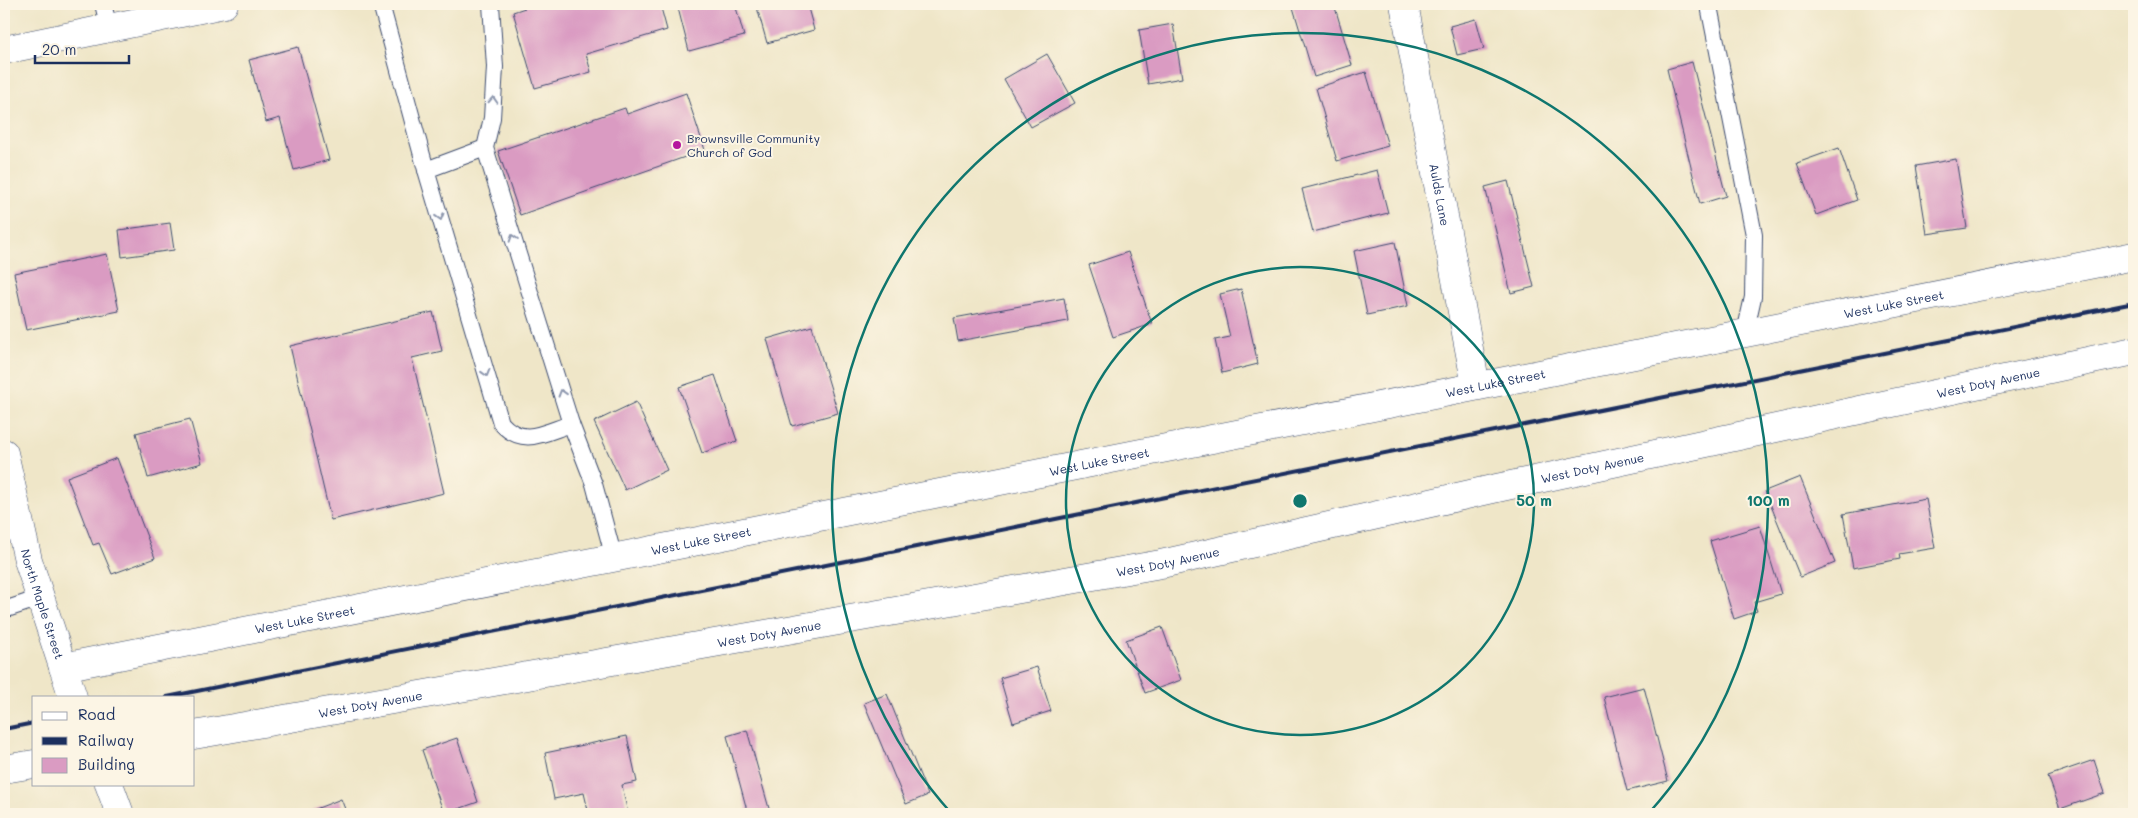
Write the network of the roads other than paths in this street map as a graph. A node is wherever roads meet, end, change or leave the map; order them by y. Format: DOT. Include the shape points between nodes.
graph roads {
  1 [pos="381,4"];
  2 [pos="491,4"];
  3 [pos="1404,4"];
  4 [pos="215,5"];
  5 [pos="1710,12"];
  6 [pos="106,16"];
  7 [pos="4,50"];
  8 [pos="485,148"];
  9 [pos="426,170"];
  10 [pos="2134,256"];
  11 [pos="1745,333"];
  12 [pos="2134,351"];
  13 [pos="1476,386"];
  14 [pos="571,424"];
  15 [pos="4,455"];
  16 [pos="614,558"];
  17 [pos="40,598"];
  18 [pos="4,610"];
  19 [pos="63,667"];
  20 [pos="72,696"];
  21 [pos="195,735"];
  22 [pos="32,764"];
  23 [pos="4,769"];
  24 [pos="110,786"];
  25 [pos="120,814"];
  1 -- 9 [label="lane"];
  8 -- 2 [label="lane, one-way" via="492,118 494,76"];
  3 -- 13 [label="street, Aulds Lane"];
  4 -- 6 [label="street"];
  5 -- 11 [label="lane" via="1754,235 1753,297"];
  6 -- 7 [label="street"];
  8 -- 9 [label="lane"];
  14 -- 8 [label="lane, one-way"];
  9 -- 14 [label="lane, one-way" via="501,423 510,433 529,438"];
  10 -- 11 [label="street, West Luke Street"];
  11 -- 13 [label="street, West Luke Street"];
  12 -- 21 [label="street, West Doty Avenue" via="1161,564"];
  13 -- 16 [label="street, West Luke Street"];
  14 -- 16 [label="lane" via="594,484"];
  15 -- 17 [label="street, North Maple Street"];
  16 -- 19 [label="street, West Luke Street"];
  17 -- 18 [label="lane"];
  17 -- 19 [label="street, North Maple Street"];
  19 -- 20 [label="street, North Maple Street"];
  22 -- 23 [label="street"];
  24 -- 25 [label="street"];
}
